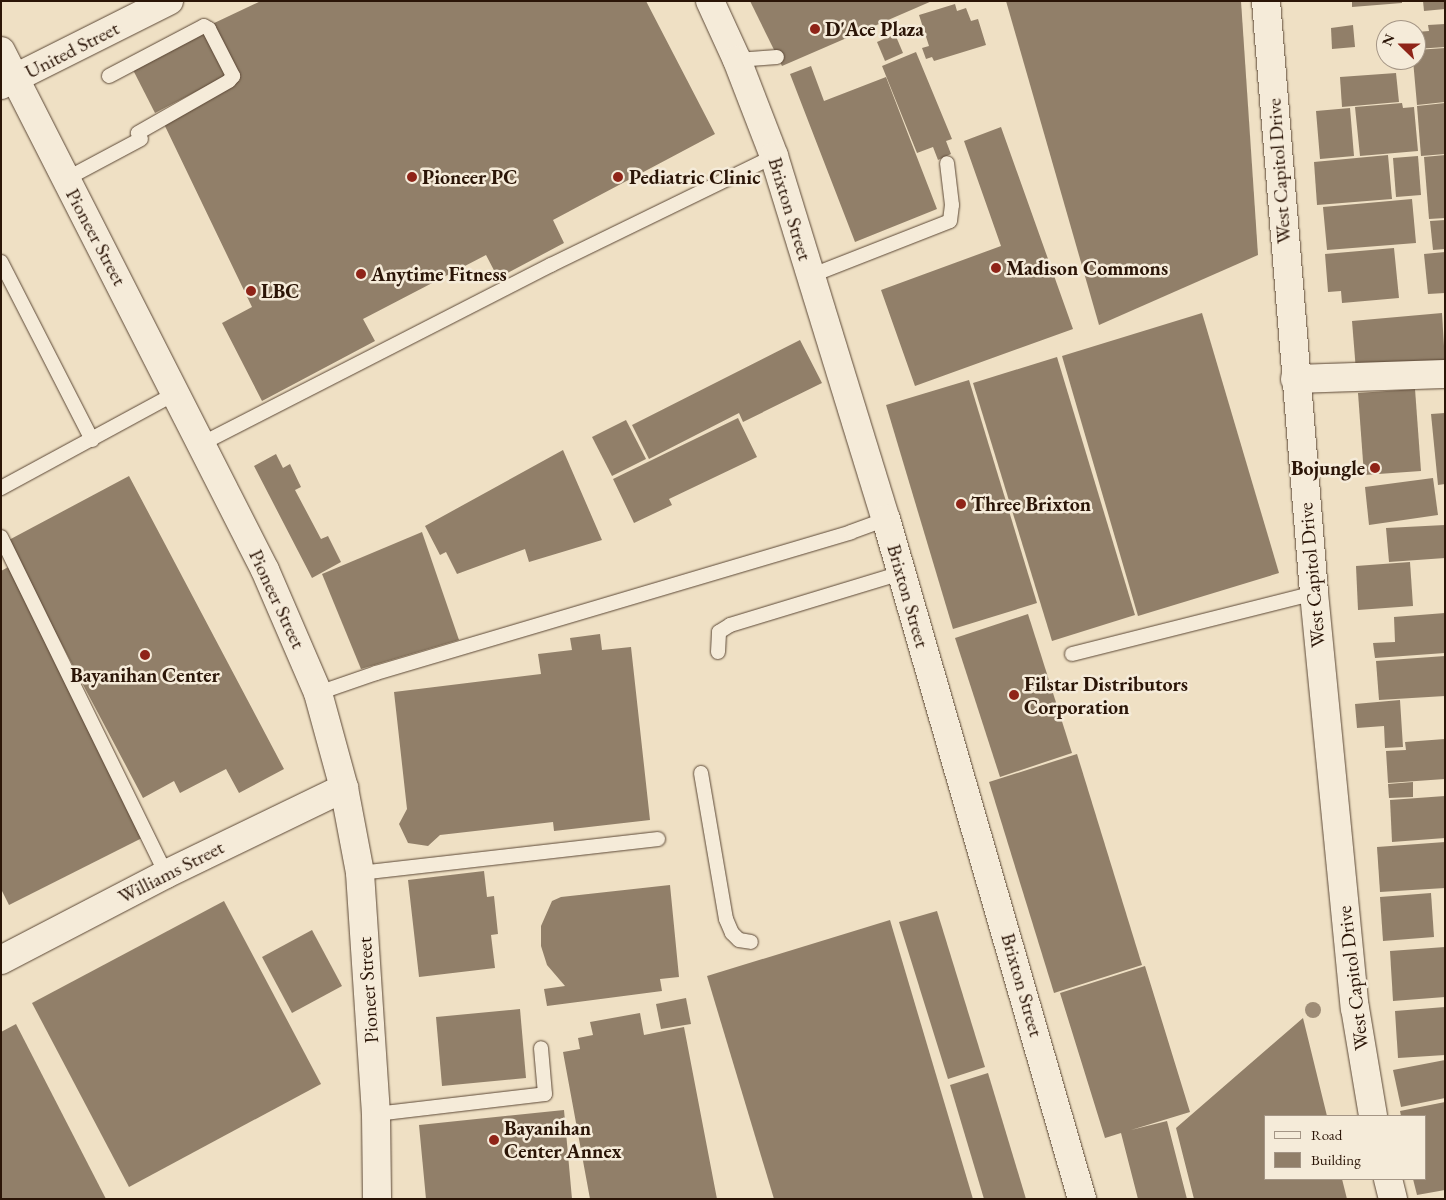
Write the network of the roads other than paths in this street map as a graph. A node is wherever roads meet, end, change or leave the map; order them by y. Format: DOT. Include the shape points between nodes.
graph roads {
  1 [pos="169,1"];
  2 [pos="710,1"];
  3 [pos="1266,1"];
  4 [pos="1,50"];
  5 [pos="777,57"];
  6 [pos="737,60"];
  7 [pos="109,76"];
  8 [pos="8,82"];
  9 [pos="774,156"];
  10 [pos="947,164"];
  11 [pos="66,179"];
  12 [pos="1,262"];
  13 [pos="810,276"];
  14 [pos="6,283"];
  15 [pos="1445,374"];
  16 [pos="1295,379"];
  17 [pos="176,393"];
  18 [pos="92,440"];
  19 [pos="201,444"];
  20 [pos="1,488"];
  21 [pos="886,519"];
  22 [pos="1,538"];
  23 [pos="901,573"];
  24 [pos="1314,594"];
  25 [pos="718,652"];
  26 [pos="1072,654"];
  27 [pos="318,693"];
  28 [pos="701,773"];
  29 [pos="344,788"];
  30 [pos="658,839"];
  31 [pos="360,873"];
  32 [pos="166,874"];
  33 [pos="751,942"];
  34 [pos="1,960"];
  35 [pos="541,1048"];
  36 [pos="376,1114"];
  37 [pos="1373,1115"];
  38 [pos="1388,1180"];
  39 [pos="377,1199"];
  40 [pos="1082,1199"];
  41 [pos="1393,1199"];
  1 -- 8 [label="street, United Street"];
  2 -- 6 [label="street, Brixton Street"];
  3 -- 16 [label="street, West Capitol Drive"];
  4 -- 8 [label="street, Pioneer Street"];
  5 -- 6 [label="lane"];
  6 -- 9 [label="street, Brixton Street"];
  7 -- 11 [label="lane" via="204,26 209,29 233,76"];
  8 -- 11 [label="street, Pioneer Street"];
  9 -- 13 [label="street, Brixton Street"];
  9 -- 19 [label="lane"];
  10 -- 13 [label="lane" via="952,205 950,221"];
  11 -- 17 [label="street, Pioneer Street"];
  12 -- 14 [label="lane"];
  13 -- 21 [label="street, Brixton Street"];
  14 -- 18 [label="lane"];
  15 -- 16 [label="street"];
  16 -- 24 [label="street, West Capitol Drive"];
  17 -- 18 [label="lane"];
  17 -- 19 [label="street, Pioneer Street"];
  18 -- 20 [label="lane"];
  19 -- 27 [label="street, Pioneer Street" via="265,570"];
  21 -- 23 [label="street, Brixton Street"];
  21 -- 27 [label="lane" via="842,535 376,672"];
  22 -- 32 [label="lane"];
  23 -- 25 [label="lane" via="730,625 719,632"];
  23 -- 40 [label="street, Brixton Street"];
  24 -- 26 [label="lane"];
  24 -- 37 [label="street, West Capitol Drive" via="1355,1008"];
  27 -- 29 [label="street, Pioneer Street"];
  28 -- 33 [label="lane" via="726,919 732,933 740,940"];
  29 -- 31 [label="street, Pioneer Street"];
  29 -- 32 [label="street, Williams Street"];
  30 -- 31 [label="lane"];
  31 -- 36 [label="street, Pioneer Street"];
  32 -- 34 [label="street, Williams Street"];
  35 -- 36 [label="lane" via="545,1094"];
  36 -- 39 [label="street, Pioneer Street"];
  38 -- 41 [label="street"];
}
